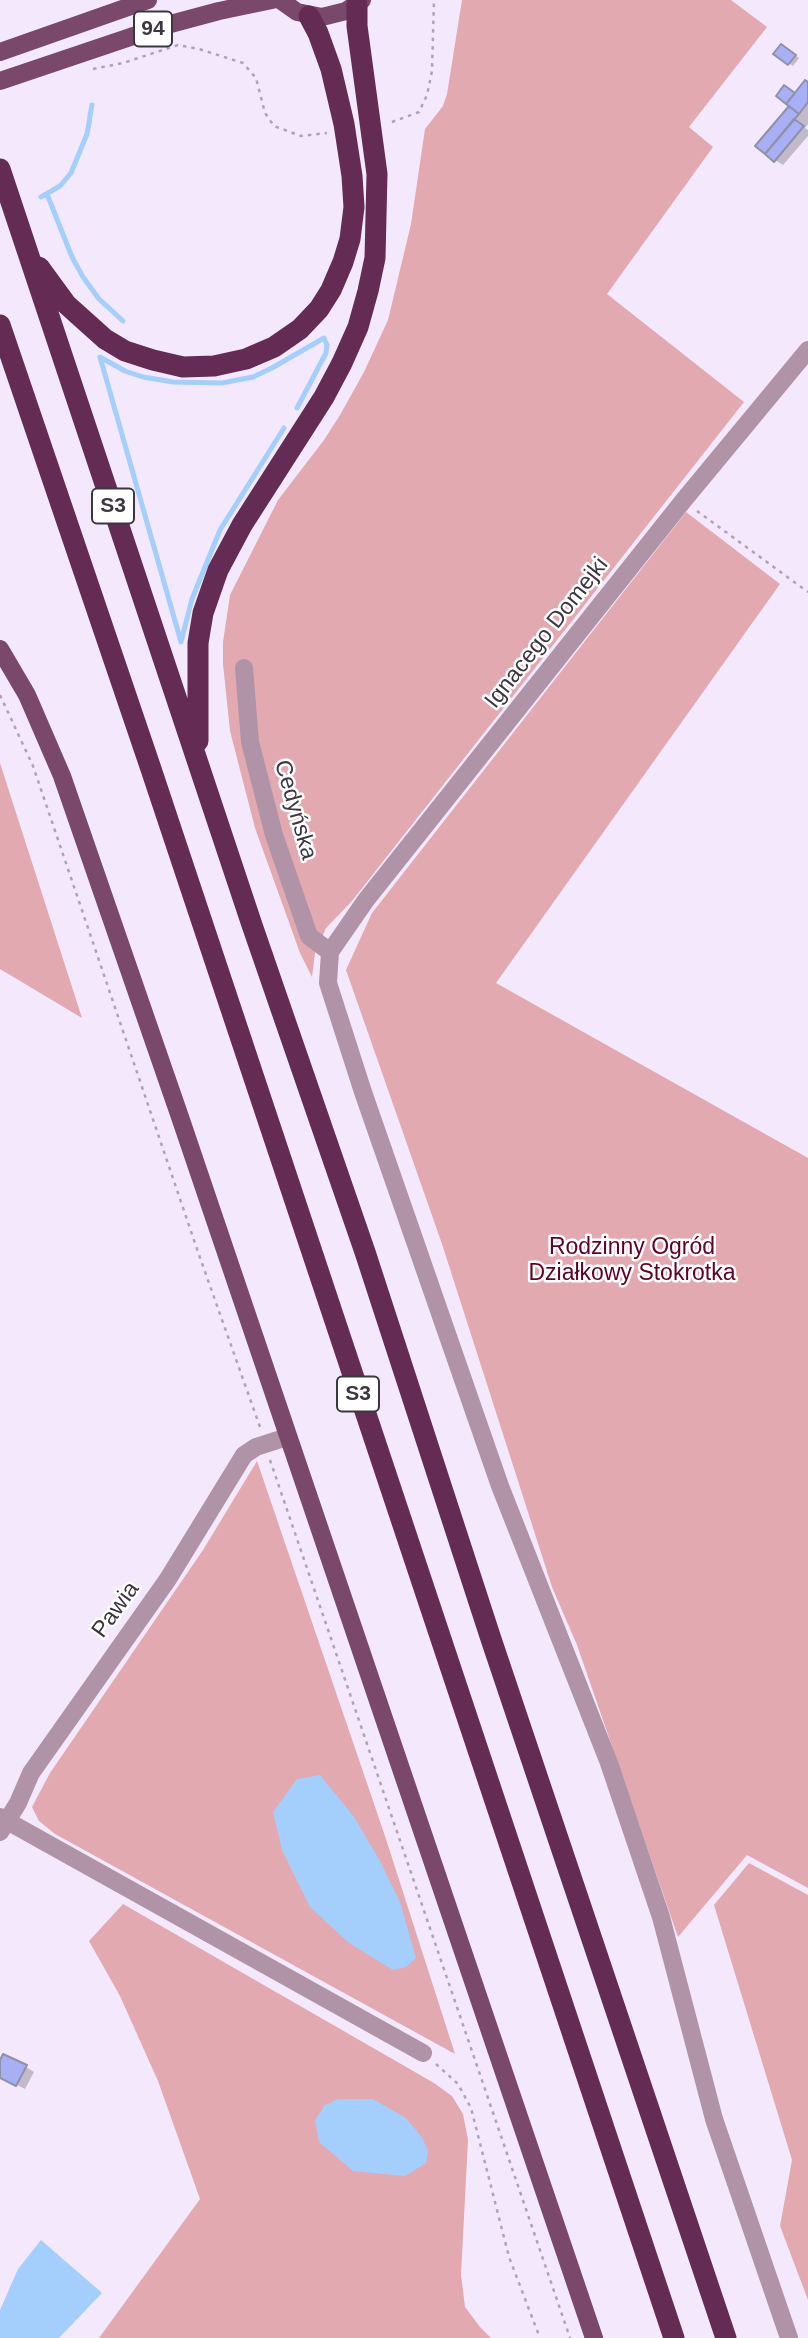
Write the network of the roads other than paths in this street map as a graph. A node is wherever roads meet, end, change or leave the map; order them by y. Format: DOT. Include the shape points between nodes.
graph roads {
  1 [pos="148,0"];
  2 [pos="272,0"];
  3 [pos="280,0"];
  4 [pos="359,3"];
  5 [pos="309,16"];
  6 [pos="0,52"];
  7 [pos="0,80"];
  8 [pos="0,169"];
  9 [pos="27,251"];
  10 [pos="0,325"];
  11 [pos="808,350"];
  12 [pos="0,649"];
  13 [pos="244,668"];
  14 [pos="198,761"];
  15 [pos="330,952"];
  16 [pos="287,1437"];
  17 [pos="2,1823"];
  18 [pos="422,2053"];
  19 [pos="594,2338"];
  20 [pos="674,2338"];
  21 [pos="726,2338"];
  22 [pos="789,2338"];
  1 -- 6 [label="main road, 94"];
  2 -- 7 [label="main road, 94" via="163,26"];
  3 -- 5 [label="main road"];
  4 -- 5 [label="main road" via="334,16"];
  4 -- 14 [label="highway" via="357,26 377,174 373,269 358,327 342,363 218,570 198,643"];
  5 -- 9 [label="highway" via="331,69 344,124 354,207 343,262 331,290 300,329 274,347 225,364 183,367 153,360 105,339 66,304"];
  8 -- 9 [label="highway, S3"];
  9 -- 14 [label="highway, S3"];
  10 -- 20 [label="highway, S3"];
  11 -- 15 [label="street, Ignacego Domejki" via="683,501"];
  12 -- 16 [label="main road" via="27,695 62,776"];
  13 -- 15 [label="street, Cedyńska" via="250,742 274,835 309,936"];
  14 -- 21 [label="highway, S3"];
  15 -- 22 [label="street" via="328,983 363,1092 500,1486 609,1763 661,1917 714,2119"];
  16 -- 17 [label="street, Pawia" via="244,1455 168,1579 31,1773 18,1803"];
  16 -- 19 [label="main road"];
  17 -- 18 [label="street"];
}
